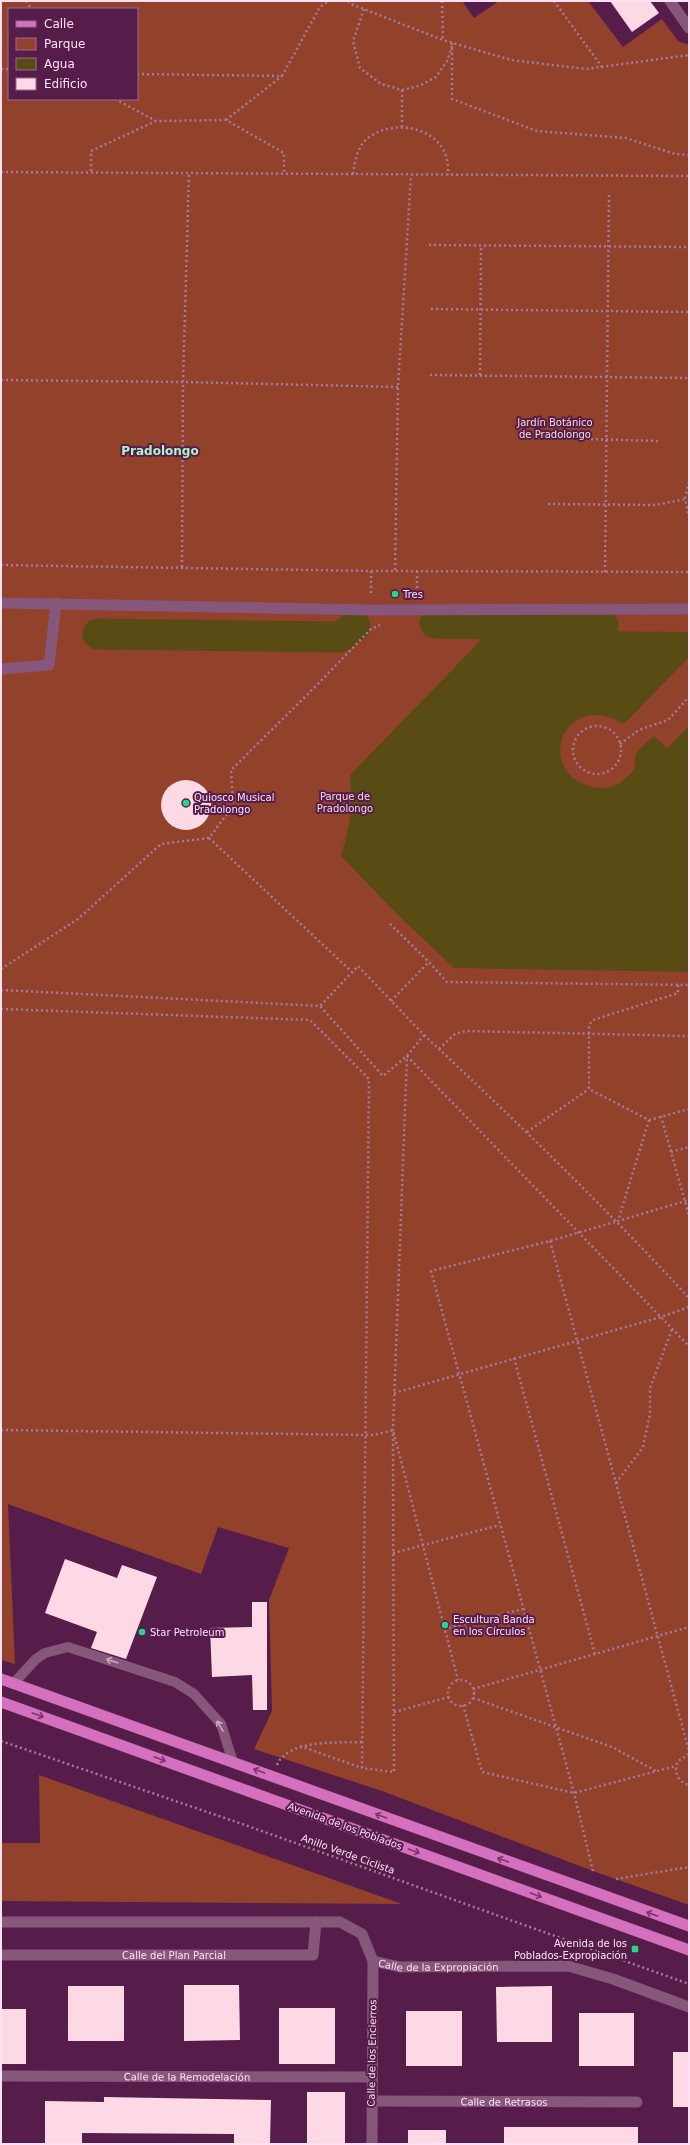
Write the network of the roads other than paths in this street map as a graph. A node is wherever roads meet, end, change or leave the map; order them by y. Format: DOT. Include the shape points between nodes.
graph roads {
  1 [pos="670,1"];
  2 [pos="689,28"];
  3 [pos="1,603"];
  4 [pos="56,603"];
  5 [pos="689,609"];
  6 [pos="1,669"];
  7 [pos="1,1679"];
  8 [pos="13,1684"];
  9 [pos="1,1702"];
  10 [pos="233,1762"];
  11 [pos="1,1922"];
  12 [pos="316,1922"];
  13 [pos="689,1926"];
  14 [pos="689,1950"];
  15 [pos="1,1955"];
  16 [pos="373,1961"];
  17 [pos="689,2007"];
  18 [pos="1,2076"];
  19 [pos="372,2077"];
  20 [pos="372,2101"];
  21 [pos="637,2102"];
  22 [pos="372,2144"];
  1 -- 2 [label="street"];
  3 -- 4 [label="street"];
  4 -- 5 [label="street" via="371,610"];
  4 -- 6 [label="street" via="50,665"];
  7 -- 8 [label="main road"];
  8 -- 10 [label="main road"];
  10 -- 8 [label="lane, one-way" via="220,1724 194,1694 175,1682 68,1647 45,1653 36,1659"];
  9 -- 14 [label="main road, Avenida de los Poblados, one-way"];
  13 -- 10 [label="main road, one-way"];
  11 -- 12 [label="street"];
  12 -- 15 [label="street, Calle del Plan Parcial" via="313,1955"];
  12 -- 16 [label="street" via="340,1922 362,1934"];
  16 -- 17 [label="street, Calle de la Expropiación" via="400,1967 568,1966 613,1979"];
  16 -- 19 [label="street, Calle de los Encierros"];
  18 -- 19 [label="street, Calle de la Remodelación"];
  19 -- 20 [label="street, Calle de los Encierros"];
  20 -- 21 [label="street, Calle de Retrasos"];
  20 -- 22 [label="street, Calle de los Encierros"];
}
